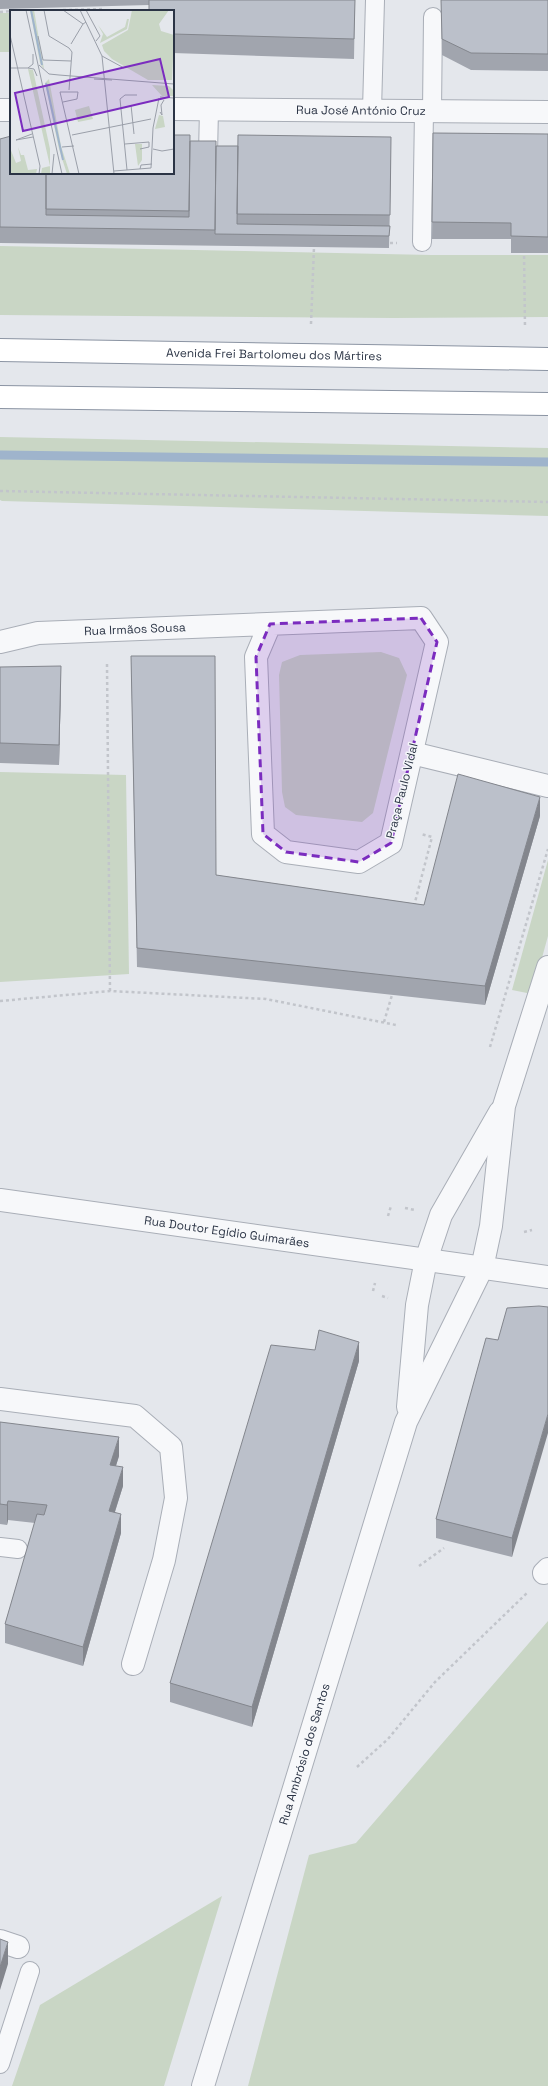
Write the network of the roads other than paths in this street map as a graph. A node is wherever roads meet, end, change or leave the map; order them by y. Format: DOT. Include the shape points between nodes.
graph roads {
  1 [pos="375,0"];
  2 [pos="433,17"];
  3 [pos="174,109"];
  4 [pos="209,109"];
  5 [pos="372,110"];
  6 [pos="428,111"];
  7 [pos="548,112"];
  8 [pos="208,154"];
  9 [pos="422,242"];
  10 [pos="0,350"];
  11 [pos="548,359"];
  12 [pos="0,397"];
  13 [pos="545,405"];
  14 [pos="270,624"];
  15 [pos="0,642"];
  16 [pos="412,753"];
  17 [pos="548,786"];
  18 [pos="548,967"];
  19 [pos="504,1106"];
  20 [pos="0,1200"];
  21 [pos="426,1260"];
  22 [pos="482,1268"];
  23 [pos="548,1277"];
  24 [pos="0,1399"];
  25 [pos="406,1422"];
  26 [pos="0,1547"];
  27 [pos="18,1549"];
  28 [pos="133,1664"];
  29 [pos="30,1971"];
  30 [pos="0,2064"];
  31 [pos="203,2086"];
  1 -- 5 [label="lane"];
  2 -- 6 [label="lane"];
  3 -- 4 [label="street, Rua José António Cruz"];
  4 -- 5 [label="street, Rua José António Cruz"];
  4 -- 8 [label="lane"];
  5 -- 6 [label="street, Rua José António Cruz"];
  6 -- 7 [label="street, Rua José António Cruz"];
  6 -- 9 [label="lane"];
  10 -- 11 [label="highway, Avenida Frei Bartolomeu dos Mártires"];
  12 -- 13 [label="highway"];
  14 -- 15 [label="street, Rua Irmãos Sousa" via="38,633"];
  14 -- 16 [label="street, Praça Paulo Vidal" via="421,618 437,642"];
  14 -- 16 [label="street, Praça Paulo Vidal" via="256,657 263,834 286,852 359,862 391,843"];
  16 -- 17 [label="street"];
  18 -- 19 [label="street"];
  19 -- 21 [label="street" via="441,1215"];
  19 -- 22 [label="street" via="491,1226"];
  20 -- 21 [label="street, Rua Doutor Egídio Guimarães"];
  21 -- 22 [label="street, Rua Doutor Egídio Guimarães"];
  21 -- 25 [label="street" via="417,1305"];
  22 -- 23 [label="street, Rua Doutor Egídio Guimarães"];
  22 -- 25 [label="street"];
  24 -- 28 [label="street" via="135,1416 171,1447 176,1498 164,1560"];
  25 -- 31 [label="street, Rua Ambrósio dos Santos"];
  26 -- 27 [label="lane"];
  29 -- 30 [label="lane"];
}
